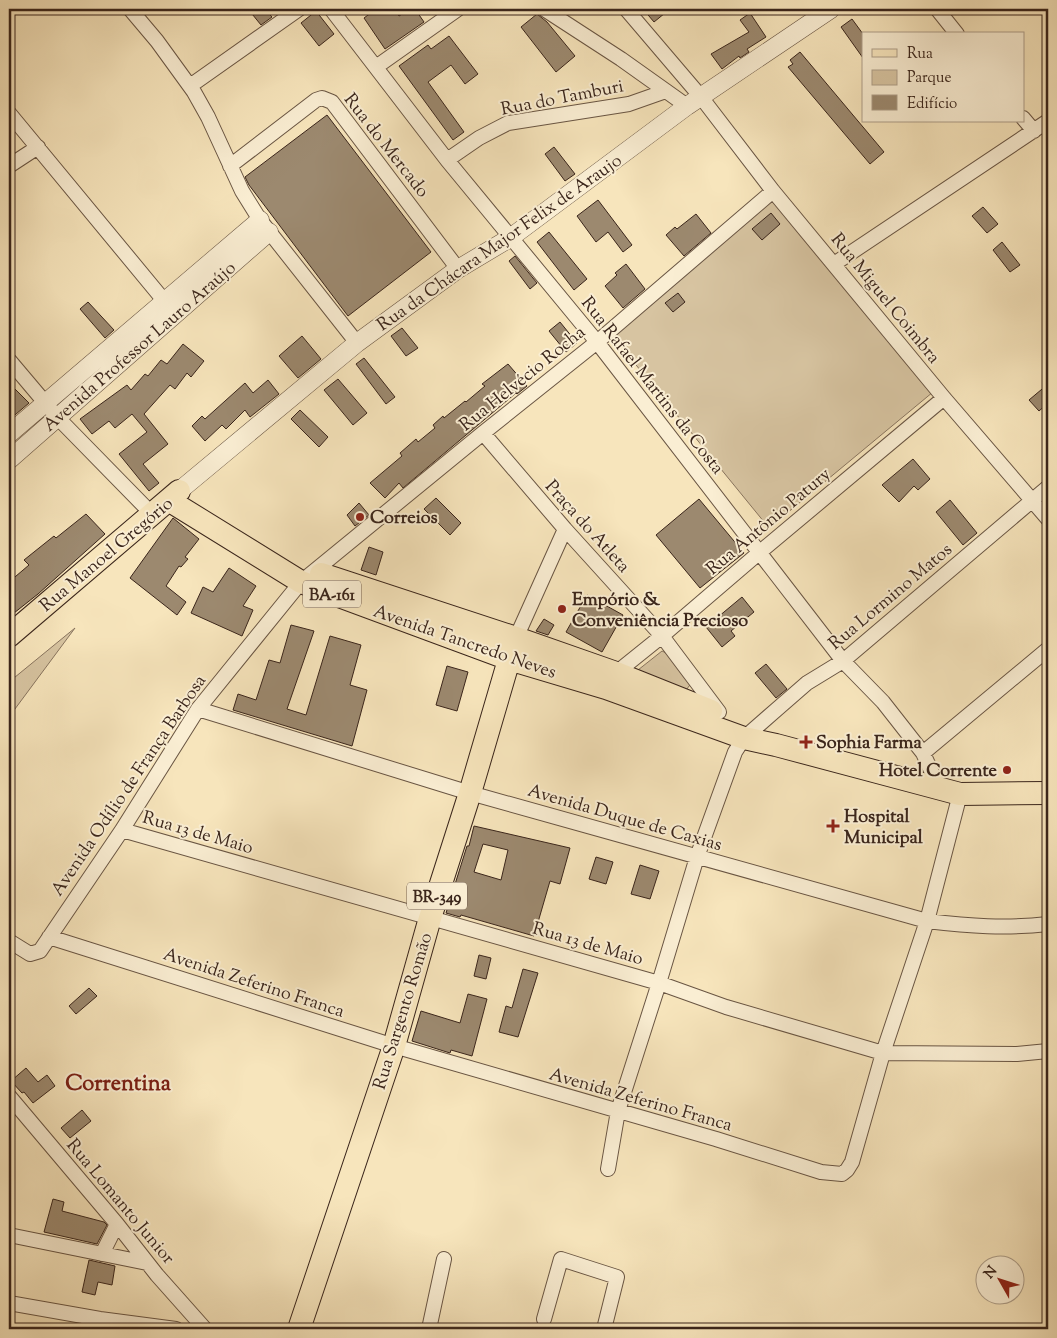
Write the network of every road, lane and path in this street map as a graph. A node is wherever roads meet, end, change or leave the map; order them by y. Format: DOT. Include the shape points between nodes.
graph roads {
  1 [pos="299,9"];
  2 [pos="331,9"];
  3 [pos="458,9"];
  4 [pos="544,9"];
  5 [pos="626,9"];
  6 [pos="831,9"];
  7 [pos="937,9"];
  8 [pos="135,10"];
  9 [pos="954,32"];
  10 [pos="376,67"];
  11 [pos="190,86"];
  12 [pos="666,91"];
  13 [pos="694,102"];
  14 [pos="9,113"];
  15 [pos="1024,119"];
  16 [pos="1048,121"];
  17 [pos="1034,132"];
  18 [pos="38,147"];
  19 [pos="447,160"];
  20 [pos="9,166"];
  21 [pos="230,166"];
  22 [pos="772,191"];
  23 [pos="265,226"];
  24 [pos="510,238"];
  25 [pos="834,264"];
  26 [pos="458,269"];
  27 [pos="170,307"];
  28 [pos="598,342"];
  29 [pos="358,343"];
  30 [pos="9,360"];
  31 [pos="944,398"];
  32 [pos="46,403"];
  33 [pos="58,418"];
  34 [pos="482,433"];
  35 [pos="9,434"];
  36 [pos="9,460"];
  37 [pos="1048,487"];
  38 [pos="1033,500"];
  39 [pos="167,502"];
  40 [pos="1048,519"];
  41 [pos="565,529"];
  42 [pos="760,552"];
  43 [pos="308,577"];
  44 [pos="9,636"];
  45 [pos="662,636"];
  46 [pos="516,638"];
  47 [pos="1048,649"];
  48 [pos="509,659"];
  49 [pos="842,661"];
  50 [pos="611,680"];
  51 [pos="198,709"];
  52 [pos="721,715"];
  53 [pos="748,734"];
  54 [pos="923,753"];
  55 [pos="950,791"];
  56 [pos="470,793"];
  57 [pos="1048,793"];
  58 [pos="122,830"];
  59 [pos="696,857"];
  60 [pos="430,918"];
  61 [pos="927,921"];
  62 [pos="1048,924"];
  63 [pos="49,936"];
  64 [pos="9,941"];
  65 [pos="659,983"];
  66 [pos="394,1046"];
  67 [pos="1048,1051"];
  68 [pos="883,1053"];
  69 [pos="9,1096"];
  70 [pos="618,1111"];
  71 [pos="608,1169"];
  72 [pos="117,1224"];
  73 [pos="9,1235"];
  74 [pos="102,1254"];
  75 [pos="444,1259"];
  76 [pos="147,1263"];
  77 [pos="9,1303"];
  78 [pos="544,1318"];
  79 [pos="99,1324"];
  80 [pos="176,1329"];
  81 [pos="205,1329"];
  82 [pos="299,1329"];
  83 [pos="429,1329"];
  84 [pos="604,1329"];
  1 -- 11 [label="street"];
  2 -- 10 [label="street, Rua Rafael Martins da Costa"];
  3 -- 10 [label="street"];
  4 -- 12 [label="street"];
  5 -- 13 [label="street"];
  6 -- 13 [label="street, Rua da Chácara Major Felix de Araujo"];
  7 -- 9 [label="street"];
  8 -- 11 [label="street"];
  10 -- 19 [label="street, Rua Rafael Martins da Costa"];
  11 -- 21 [label="street"];
  12 -- 13 [label="street"];
  12 -- 19 [label="street, Rua do Tamburi" via="629,104 508,123"];
  13 -- 22 [label="street, Rua Miguel Coimbra"];
  13 -- 24 [label="street, Rua da Chácara Major Felix de Araujo"];
  14 -- 18 [label="street"];
  15 -- 17 [label="street"];
  16 -- 17 [label="street"];
  17 -- 25 [label="street"];
  18 -- 20 [label="street"];
  18 -- 27 [label="street"];
  19 -- 24 [label="street, Rua Rafael Martins da Costa"];
  21 -- 23 [label="street"];
  21 -- 26 [label="street, Rua do Mercado" via="316,100 326,99 332,102"];
  22 -- 25 [label="street, Rua Miguel Coimbra"];
  22 -- 28 [label="street, Rua Helvécio Rocha"];
  23 -- 27 [label="street, Avenida Professor Lauro Araújo"];
  23 -- 29 [label="street"];
  24 -- 26 [label="street, Rua da Chácara Major Felix de Araujo"];
  24 -- 28 [label="street, Rua Rafael Martins da Costa"];
  25 -- 31 [label="street, Rua Miguel Coimbra"];
  26 -- 29 [label="street, Rua da Chácara Major Felix de Araujo"];
  27 -- 32 [label="street, Avenida Professor Lauro Araújo"];
  27 -- 33 [label="street, Avenida Professor Lauro Araújo"];
  28 -- 34 [label="street, Rua Helvécio Rocha"];
  28 -- 42 [label="street, Rua Rafael Martins da Costa"];
  29 -- 39 [label="street, Rua da Chácara Major Felix de Araujo"];
  30 -- 32 [label="street"];
  31 -- 38 [label="street, Rua Miguel Coimbra"];
  31 -- 42 [label="street, Rua Antônio Patury"];
  32 -- 33 [label="street"];
  32 -- 35 [label="street, Avenida Professor Lauro Araújo"];
  33 -- 36 [label="street, Avenida Professor Lauro Araújo"];
  33 -- 39 [label="street"];
  34 -- 41 [label="street, Praça do Atleta"];
  34 -- 43 [label="street, Rua Helvécio Rocha"];
  37 -- 38 [label="street, Rua Lormino Matos"];
  38 -- 40 [label="street, Rua Miguel Coimbra"];
  38 -- 49 [label="street, Rua Lormino Matos"];
  39 -- 43 [label="main road, Avenida Tancredo Neves / BA-161"];
  39 -- 44 [label="main road, Rua Manoel Gregório"];
  41 -- 45 [label="street, Praça do Atleta"];
  41 -- 46 [label="street"];
  42 -- 45 [label="street, Rua Antônio Patury"];
  42 -- 49 [label="street, Rua Rafael Martins da Costa"];
  43 -- 46 [label="main road, Avenida Tancredo Neves / BA-161"];
  43 -- 48 [label="main road, Avenida Tancredo Neves / BA-161"];
  43 -- 51 [label="street, Avenida Odílio de França Barbosa"];
  45 -- 50 [label="street, Rua Antônio Patury"];
  45 -- 52 [label="street, Praça do Atleta"];
  46 -- 48 [label="main road, Rua Sargento Romão / BR-349"];
  46 -- 50 [label="main road, Avenida Tancredo Neves"];
  47 -- 54 [label="street"];
  48 -- 50 [label="main road, Avenida Tancredo Neves"];
  48 -- 56 [label="main road, Rua Sargento Romão / BR-349"];
  49 -- 53 [label="street, Rua Lormino Matos" via="807,683"];
  49 -- 54 [label="street, Rua Rafael Martins da Costa" via="883,702"];
  50 -- 52 [label="main road, Avenida Tancredo Neves"];
  50 -- 53 [label="main road, Avenida Tancredo Neves"];
  51 -- 56 [label="street, Avenida Duque de Caxias"];
  51 -- 58 [label="street, Avenida Odílio de França Barbosa"];
  52 -- 53 [label="main road, Avenida Tancredo Neves"];
  53 -- 55 [label="main road, Avenida Tancredo Neves" via="776,745"];
  53 -- 59 [label="street" via="735,752"];
  54 -- 55 [label="street, Rua Rafael Martins da Costa"];
  55 -- 57 [label="main road, Avenida Tancredo Neves"];
  55 -- 61 [label="street, Avenida Zeferino Franca"];
  56 -- 59 [label="street, Avenida Duque de Caxias"];
  56 -- 60 [label="main road, Rua Sargento Romão / BR-349"];
  58 -- 60 [label="street, Rua 13 de Maio"];
  58 -- 63 [label="street, Avenida Odílio de França Barbosa"];
  59 -- 61 [label="street, Avenida Duque de Caxias"];
  59 -- 65 [label="street"];
  60 -- 65 [label="street, Rua 13 de Maio"];
  60 -- 66 [label="main road, Rua Sargento Romão / BR-349"];
  61 -- 62 [label="street, Avenida Duque de Caxias" via="973,927"];
  61 -- 68 [label="street, Avenida Zeferino Franca"];
  63 -- 64 [label="street, Avenida Odílio de França Barbosa" via="34,954"];
  63 -- 66 [label="street, Avenida Zeferino Franca"];
  65 -- 68 [label="street, Rua 13 de Maio" via="726,1007"];
  65 -- 70 [label="street"];
  66 -- 70 [label="street, Avenida Zeferino Franca"];
  66 -- 82 [label="main road, Rua Sargento Romão / BR-349"];
  67 -- 68 [label="street, Rua 13 de Maio" via="1007,1054"];
  68 -- 70 [label="street, Avenida Zeferino Franca" via="852,1162 842,1174 821,1172"];
  69 -- 72 [label="street, Rua Lomanto Junior"];
  70 -- 71 [label="street"];
  72 -- 74 [label="street"];
  72 -- 76 [label="street, Rua Lomanto Junior"];
  73 -- 74 [label="street"];
  74 -- 76 [label="street"];
  75 -- 83 [label="street"];
  76 -- 81 [label="street, Rua Lomanto Junior"];
  77 -- 79 [label="street"];
  78 -- 84 [label="street" via="561,1258 617,1277"];
  79 -- 80 [label="street"];
}
